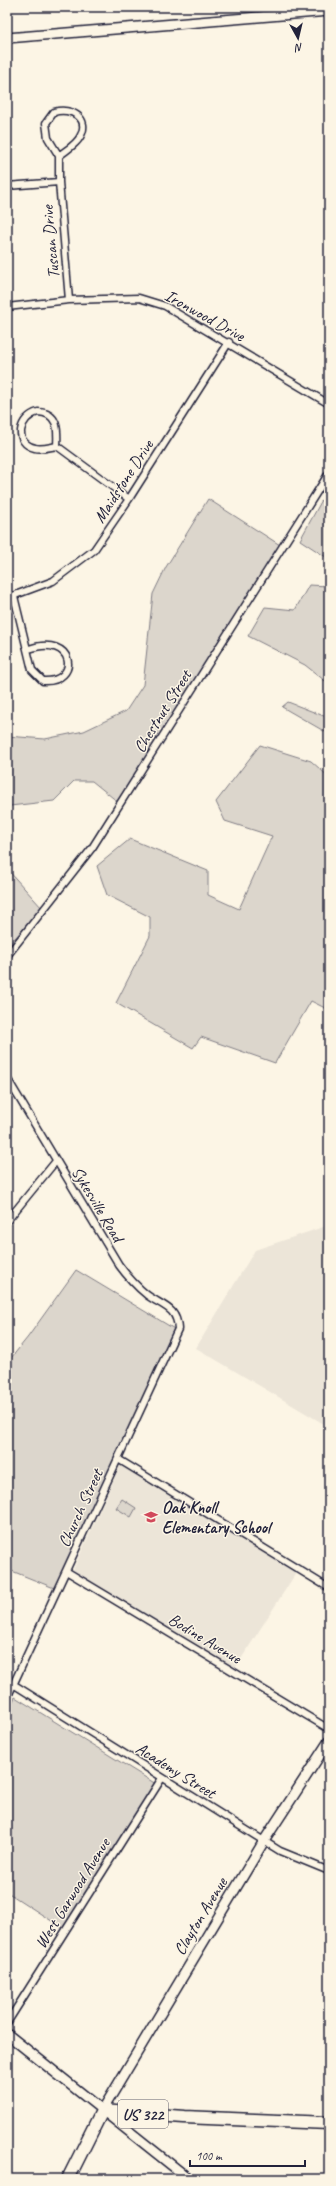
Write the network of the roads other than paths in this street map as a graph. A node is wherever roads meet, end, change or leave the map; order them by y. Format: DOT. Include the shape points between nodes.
graph roads {
  1 [pos="329,11"];
  2 [pos="7,38"];
  3 [pos="59,156"];
  4 [pos="59,182"];
  5 [pos="7,186"];
  6 [pos="69,300"];
  7 [pos="7,307"];
  8 [pos="229,342"];
  9 [pos="329,404"];
  10 [pos="57,446"];
  11 [pos="329,472"];
  12 [pos="129,499"];
  13 [pos="14,596"];
  14 [pos="7,598"];
  15 [pos="28,649"];
  16 [pos="7,956"];
  17 [pos="7,1078"];
  18 [pos="56,1161"];
  19 [pos="7,1221"];
  20 [pos="178,1329"];
  21 [pos="118,1459"];
  22 [pos="66,1571"];
  23 [pos="329,1588"];
  24 [pos="13,1684"];
  25 [pos="7,1698"];
  26 [pos="329,1730"];
  27 [pos="329,1741"];
  28 [pos="162,1778"];
  29 [pos="264,1841"];
  30 [pos="329,1871"];
  31 [pos="7,2023"];
  32 [pos="7,2034"];
  33 [pos="102,2111"];
  34 [pos="329,2123"];
  35 [pos="68,2179"];
  36 [pos="189,2179"];
  1 -- 2 [label="main road"];
  3 -- 3 [label="street" via="77,142 83,129 81,119 76,113 68,110 54,112 46,123 48,138"];
  3 -- 4 [label="street, Tuscan Drive"];
  4 -- 5 [label="street"];
  4 -- 6 [label="street, Tuscan Drive"];
  6 -- 7 [label="street, Ironwood Drive"];
  6 -- 8 [label="street, Ironwood Drive" via="139,298 165,306"];
  8 -- 9 [label="street, Ironwood Drive"];
  8 -- 12 [label="street, Maidstone Drive"];
  10 -- 10 [label="street" via="58,430 52,416 46,412 38,412 23,420 22,437 27,445 41,449"];
  10 -- 12 [label="street"];
  11 -- 16 [label="street, Chestnut Street" via="92,848"];
  12 -- 13 [label="street, Maidstone Drive" via="94,550 53,581"];
  13 -- 14 [label="street, Maidstone Drive"];
  13 -- 15 [label="street"];
  15 -- 15 [label="street" via="32,670 43,681 57,680 64,675 67,658 59,648 44,646"];
  17 -- 18 [label="street, Sykesville Road"];
  18 -- 19 [label="street"];
  18 -- 20 [label="street, Sykesville Road" via="119,1265 136,1286 172,1312 177,1320"];
  20 -- 21 [label="street, Church Street"];
  21 -- 22 [label="street, Church Street"];
  21 -- 23 [label="street"];
  22 -- 24 [label="street, Church Street"];
  22 -- 26 [label="street, Bodine Avenue"];
  24 -- 25 [label="street, Church Street"];
  24 -- 28 [label="street, Academy Street"];
  27 -- 29 [label="main road, Clayton Avenue"];
  28 -- 29 [label="street, Academy Street"];
  28 -- 31 [label="street, West Garwood Avenue"];
  29 -- 30 [label="street, Academy Street" via="287,1854"];
  29 -- 33 [label="main road, Clayton Avenue"];
  32 -- 33 [label="main road"];
  33 -- 34 [label="highway, US 322"];
  33 -- 35 [label="highway, US 322"];
  33 -- 36 [label="main road"];
}
